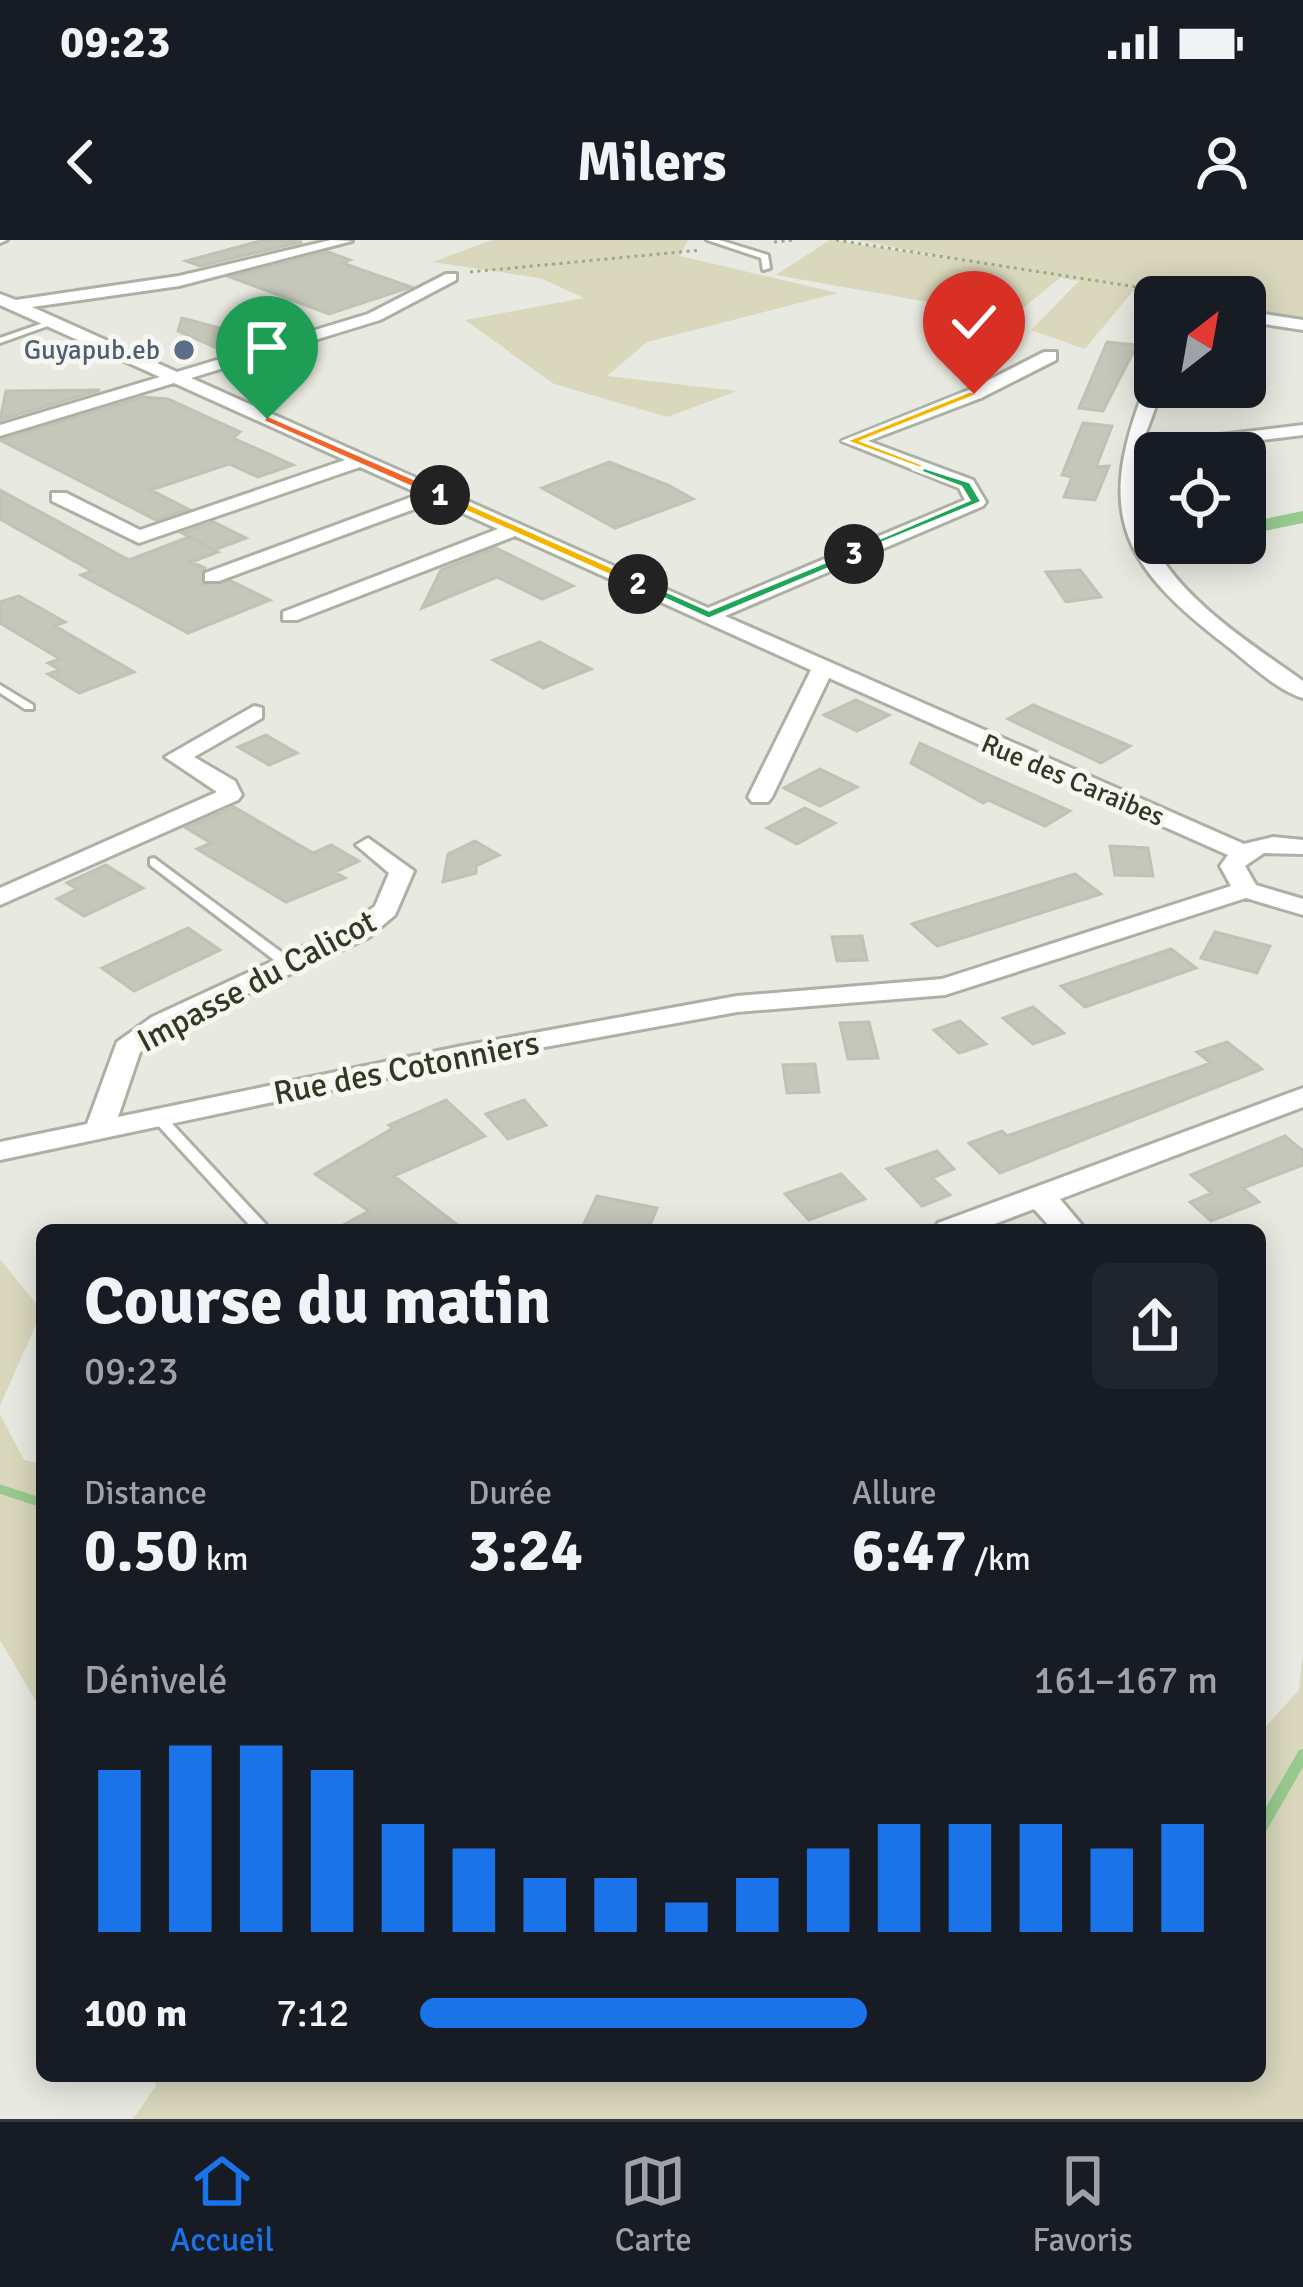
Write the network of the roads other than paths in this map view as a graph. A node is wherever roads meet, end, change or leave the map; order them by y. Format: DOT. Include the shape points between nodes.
graph roads {
  1 [pos="711,240"];
  2 [pos="345,241"];
  3 [pos="766,268"];
  4 [pos="451,277"];
  5 [pos="8,302"];
  6 [pos="1266,319"];
  7 [pos="52,323"];
  8 [pos="1303,325"];
  9 [pos="0,341"];
  10 [pos="1050,356"];
  11 [pos="174,377"];
  12 [pos="1147,408"];
  13 [pos="1303,430"];
  14 [pos="0,431"];
  15 [pos="1133,443"];
  16 [pos="359,460"];
  17 [pos="438,494"];
  18 [pos="59,496"];
  19 [pos="516,529"];
  20 [pos="212,578"];
  21 [pos="290,616"];
  22 [pos="715,618"];
  23 [pos="823,668"];
  24 [pos="0,688"];
  25 [pos="1303,691"];
  26 [pos="29,707"];
  27 [pos="254,713"];
  28 [pos="760,796"];
  29 [pos="368,845"];
  30 [pos="1303,847"];
  31 [pos="1242,852"];
  32 [pos="154,862"];
  33 [pos="1246,890"];
  34 [pos="0,897"];
  35 [pos="1303,907"];
  36 [pos="287,963"];
  37 [pos="1303,1097"];
  38 [pos="158,1118"];
  39 [pos="99,1130"];
  40 [pos="0,1151"];
  41 [pos="1039,1196"];
  42 [pos="257,1224"];
  43 [pos="965,1224"];
  44 [pos="1065,1224"];
  1 -- 3 [label="lane" via="764,257"];
  2 -- 5 [label="street" via="179,281"];
  4 -- 11 [label="street" via="374,317"];
  5 -- 7 [label="street, Rue des Caraibes"];
  6 -- 8 [label="street"];
  7 -- 9 [label="lane"];
  7 -- 11 [label="street, Rue des Caraibes"];
  10 -- 22 [label="street" via="851,441 966,484 976,502"];
  11 -- 14 [label="street"];
  11 -- 16 [label="street, Rue des Caraibes"];
  12 -- 15 [label="street"];
  13 -- 15 [label="street"];
  15 -- 25 [label="street" via="1127,501 1162,575"];
  16 -- 17 [label="street, Rue des Caraibes"];
  16 -- 18 [label="street" via="139,537"];
  17 -- 19 [label="street, Rue des Caraibes"];
  17 -- 20 [label="street"];
  19 -- 21 [label="street"];
  19 -- 22 [label="street, Rue des Caraibes"];
  22 -- 23 [label="street, Rue des Caraibes"];
  23 -- 28 [label="street"];
  23 -- 31 [label="street, Rue des Caraibes"];
  24 -- 26 [label="lane"];
  27 -- 34 [label="street" via="177,758 230,795"];
  29 -- 36 [label="street, Impasse du Calicot" via="402,871 386,910 360,931"];
  30 -- 31 [label="street"];
  31 -- 33 [label="street" via="1232,874"];
  32 -- 36 [label="lane"];
  33 -- 35 [label="street"];
  33 -- 38 [label="street, Rue des Cotonniers" via="945,987 814,994 463,1054"];
  36 -- 39 [label="street, Impasse du Calicot" via="127,1048"];
  37 -- 41 [label="street"];
  38 -- 39 [label="street, Rue des Cotonniers"];
  38 -- 42 [label="lane"];
  39 -- 40 [label="street, Rue des Cotonniers"];
  41 -- 43 [label="street"];
  41 -- 44 [label="street"];
}
